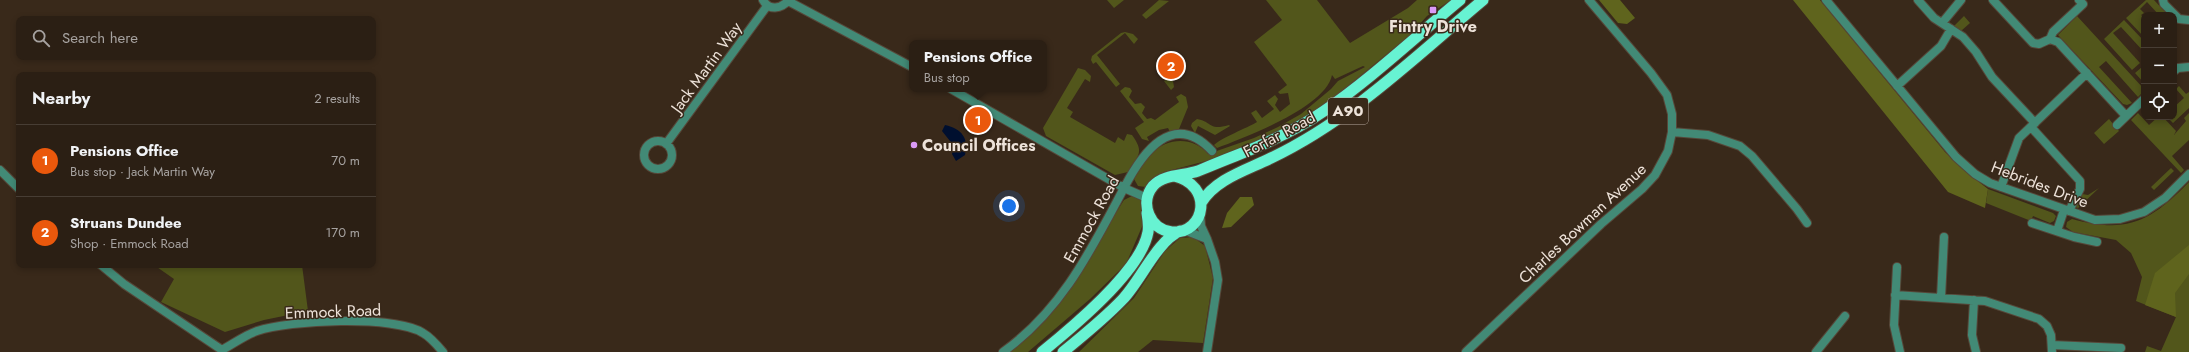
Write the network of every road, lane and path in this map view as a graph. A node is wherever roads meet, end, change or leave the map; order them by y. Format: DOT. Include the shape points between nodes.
graph roads {
  1 [pos="788,0"];
  2 [pos="1460,0"];
  3 [pos="1483,0"];
  4 [pos="1589,0"];
  5 [pos="1826,0"];
  6 [pos="1918,0"];
  7 [pos="1961,0"];
  8 [pos="1993,0"];
  9 [pos="2079,0"];
  10 [pos="2163,0"];
  11 [pos="765,3"];
  12 [pos="2189,20"];
  13 [pos="1942,23"];
  14 [pos="1951,29"];
  15 [pos="2050,39"];
  16 [pos="909,66"];
  17 [pos="2189,67"];
  18 [pos="2177,69"];
  19 [pos="2087,73"];
  20 [pos="1897,86"];
  21 [pos="956,92"];
  22 [pos="2141,102"];
  23 [pos="2126,116"];
  24 [pos="2117,124"];
  25 [pos="2033,125"];
  26 [pos="1672,132"];
  27 [pos="666,144"];
  28 [pos="1212,151"];
  29 [pos="0,170"];
  30 [pos="2189,174"];
  31 [pos="1174,176"];
  32 [pos="16,186"];
  33 [pos="2001,187"];
  34 [pos="1124,188"];
  35 [pos="1147,198"];
  36 [pos="1200,208"];
  37 [pos="2066,211"];
  38 [pos="1147,213"];
  39 [pos="2032,223"];
  40 [pos="1807,224"];
  41 [pos="1182,230"];
  42 [pos="2057,231"];
  43 [pos="1944,237"];
  44 [pos="1207,239"];
  45 [pos="2097,242"];
  46 [pos="1897,267"];
  47 [pos="105,268"];
  48 [pos="1895,295"];
  49 [pos="1941,298"];
  50 [pos="1974,300"];
  51 [pos="1845,316"];
  52 [pos="2052,348"];
  53 [pos="2121,348"];
  54 [pos="221,351"];
  55 [pos="443,352"];
  56 [pos="1002,352"];
  57 [pos="1042,352"];
  58 [pos="1063,352"];
  59 [pos="1207,352"];
  60 [pos="1466,352"];
  61 [pos="1816,352"];
  62 [pos="1900,352"];
  63 [pos="1976,352"];
  1 -- 11 [label="street, Jack Martin Way" via="780,8"];
  1 -- 16 [label="street, Jack Martin Way"];
  2 -- 31 [label="highway, Forfar Road / A90" via="1323,112 1260,146 1197,171"];
  3 -- 36 [label="highway, Forfar Road / A90" via="1326,128 1289,150 1223,181 1211,189"];
  4 -- 26 [label="street, Charles Bowman Avenue" via="1667,95 1672,114"];
  5 -- 20 [label="street, Hebrides Drive"];
  6 -- 13 [label="street"];
  7 -- 13 [label="street"];
  8 -- 15 [label="street" via="2033,43 2039,44"];
  9 -- 15 [label="street" via="2083,4 2053,32"];
  10 -- 12 [label="street" via="2179,19"];
  11 -- 27 [label="street, Jack Martin Way"];
  13 -- 14 [label="street"];
  14 -- 20 [label="street" via="1941,46"];
  14 -- 25 [label="street" via="1963,37 1976,52 1992,77"];
  15 -- 19 [label="street" via="2058,42"];
  17 -- 18 [label="street"];
  19 -- 23 [label="street"];
  19 -- 25 [label="street"];
  20 -- 33 [label="street, Hebrides Drive" via="1956,156 1975,174"];
  21 -- 34 [label="street"];
  22 -- 23 [label="street"];
  23 -- 24 [label="street"];
  25 -- 33 [label="street" via="2019,138"];
  25 -- 37 [label="street" via="2080,181 2080,189"];
  26 -- 40 [label="street" via="1708,134 1740,146 1752,156"];
  26 -- 60 [label="street, Charles Bowman Avenue" via="1668,151 1655,175"];
  28 -- 34 [label="street, Emmock Road" via="1205,143 1188,136 1170,136 1160,140 1146,151"];
  29 -- 32 [label="street"];
  30 -- 37 [label="street, Hebrides Drive" via="2165,198 2144,212 2120,219 2095,220"];
  31 -- 35 [label="highway, A90" via="1157,182"];
  31 -- 36 [label="highway" via="1192,184 1198,192"];
  33 -- 37 [label="street, Hebrides Drive"];
  34 -- 35 [label="street"];
  34 -- 56 [label="street, Emmock Road" via="1081,268 1049,312"];
  35 -- 38 [label="highway"];
  36 -- 41 [label="highway, A90" via="1194,223"];
  36 -- 44 [label="street" via="1201,226"];
  37 -- 42 [label="street"];
  38 -- 41 [label="highway" via="1160,228 1172,232"];
  38 -- 57 [label="highway" via="1148,232 1127,272 1105,297"];
  39 -- 42 [label="street"];
  41 -- 44 [label="street"];
  41 -- 58 [label="highway, A90" via="1172,234 1164,243 1138,282 1122,300"];
  42 -- 45 [label="street"];
  43 -- 49 [label="street"];
  44 -- 59 [label="street" via="1218,280"];
  46 -- 48 [label="street"];
  47 -- 54 [label="street"];
  48 -- 49 [label="street"];
  48 -- 62 [label="street" via="1894,325"];
  49 -- 50 [label="street"];
  50 -- 52 [label="street" via="2040,318 2051,335"];
  50 -- 63 [label="street" via="1972,335"];
  51 -- 61 [label="street"];
  52 -- 53 [label="street"];
  54 -- 55 [label="street, Emmock Road" via="257,331 289,324 357,321 402,324 424,333"];
}
